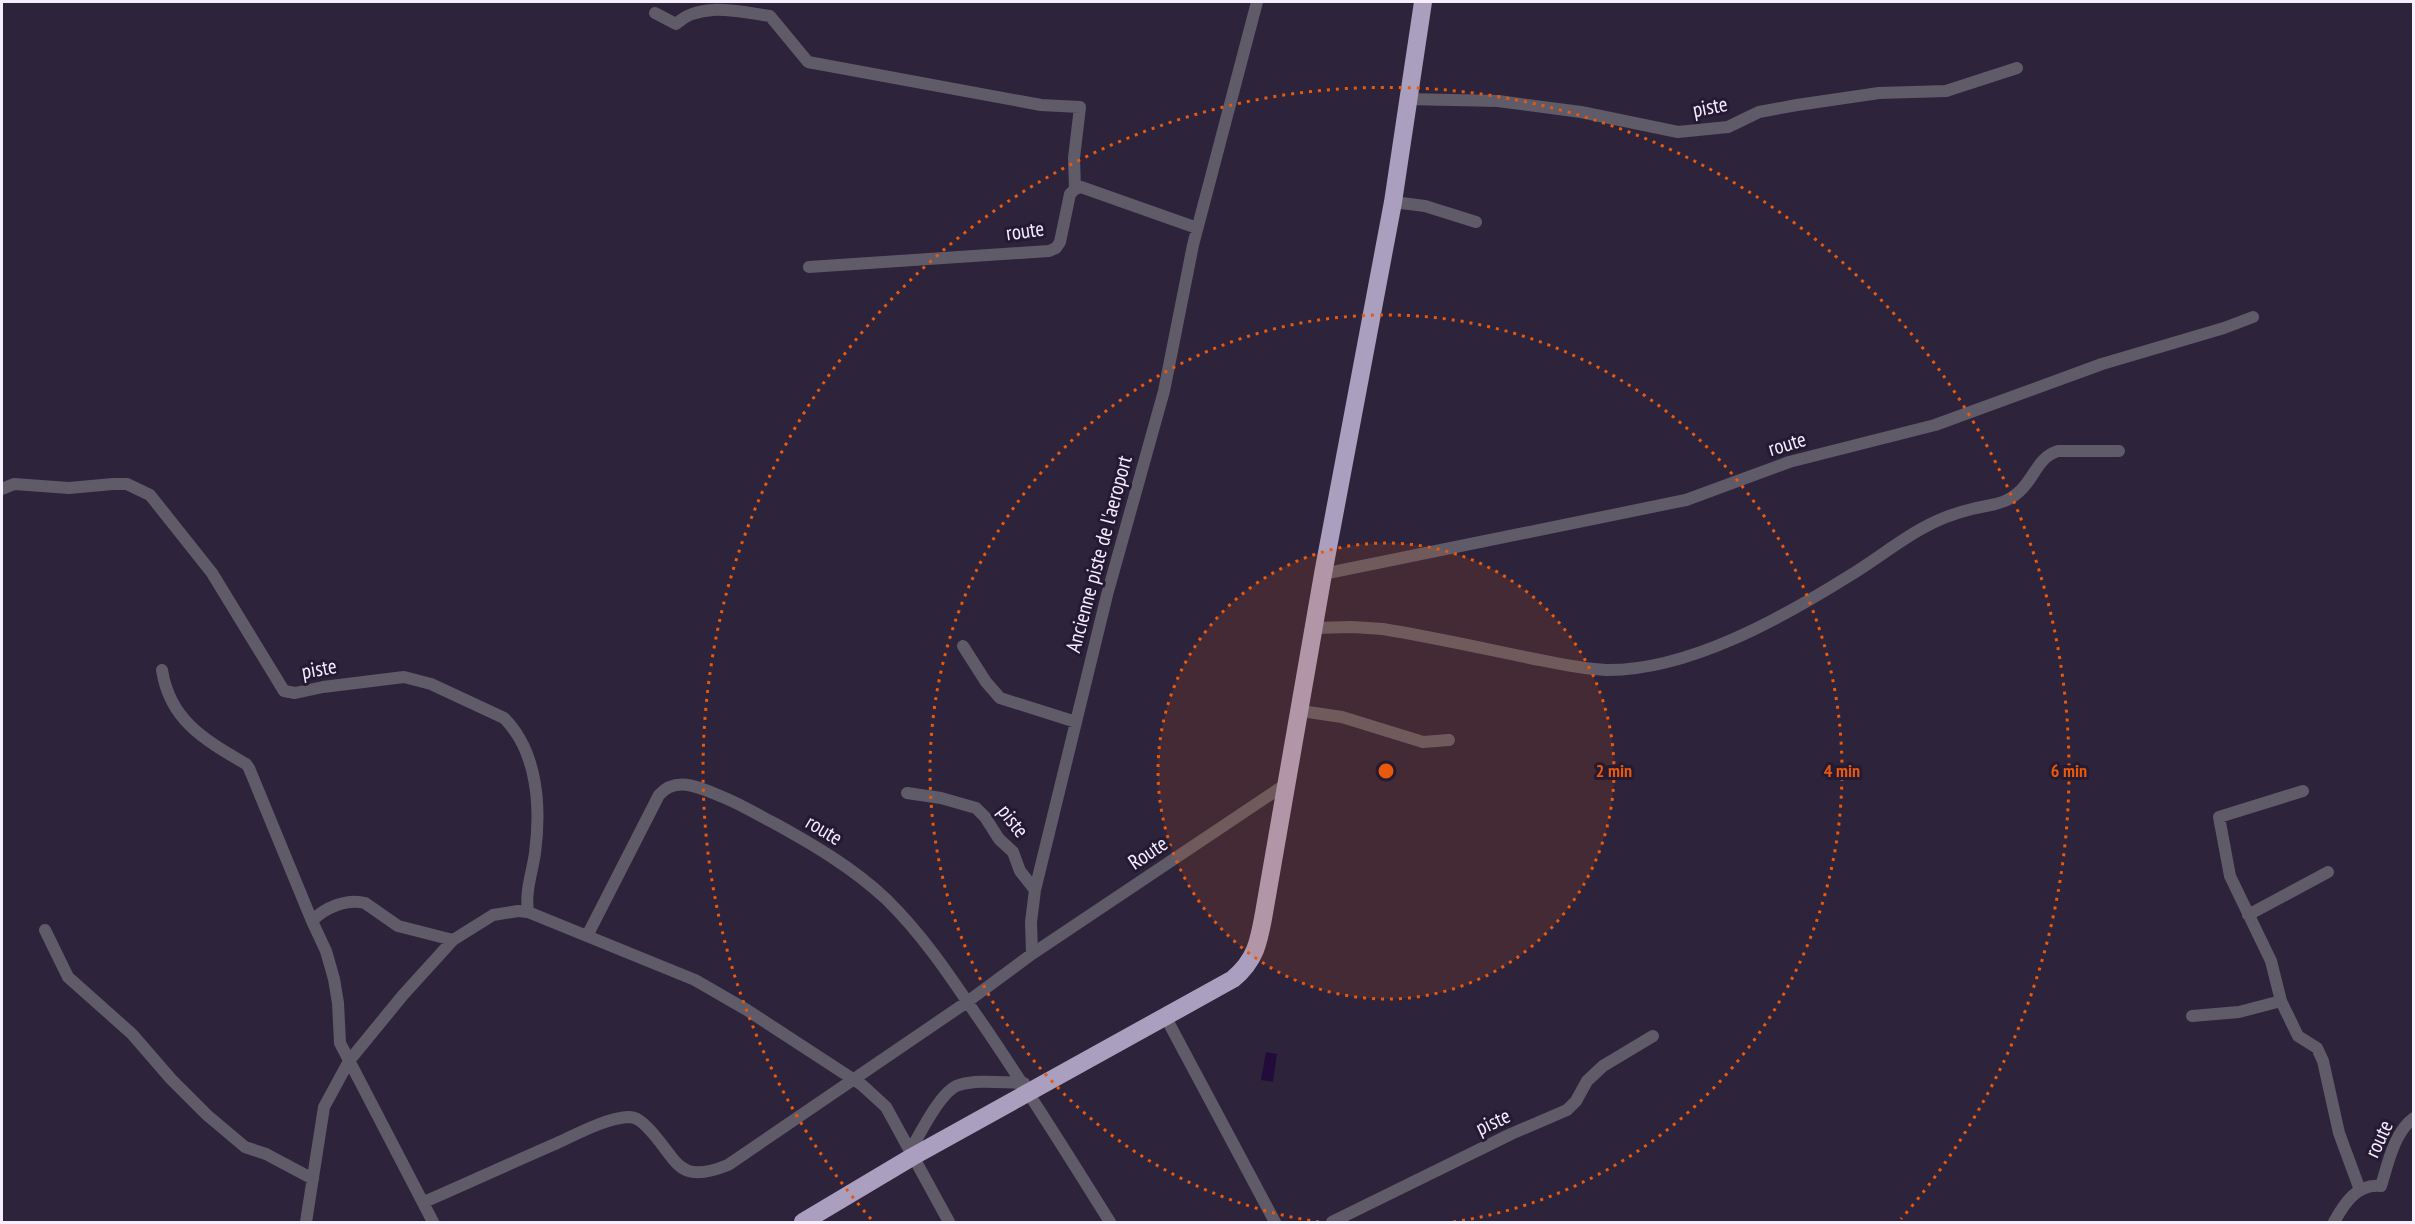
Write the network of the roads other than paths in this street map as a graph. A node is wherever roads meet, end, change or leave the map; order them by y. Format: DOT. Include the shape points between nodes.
graph roads {
  1 [pos="1257,2"];
  2 [pos="1423,2"];
  3 [pos="655,13"];
  4 [pos="2017,68"];
  5 [pos="1407,99"];
  6 [pos="1075,189"];
  7 [pos="1393,202"];
  8 [pos="1476,222"];
  9 [pos="1197,228"];
  10 [pos="809,267"];
  11 [pos="2253,317"];
  12 [pos="2119,451"];
  13 [pos="2,489"];
  14 [pos="1323,574"];
  15 [pos="1314,628"];
  16 [pos="963,646"];
  17 [pos="162,670"];
  18 [pos="1301,711"];
  19 [pos="1076,722"];
  20 [pos="1449,740"];
  21 [pos="1286,784"];
  22 [pos="2303,791"];
  23 [pos="906,793"];
  24 [pos="2328,872"];
  25 [pos="1035,890"];
  26 [pos="528,912"];
  27 [pos="2248,915"];
  28 [pos="312,921"];
  29 [pos="45,930"];
  30 [pos="587,936"];
  31 [pos="453,940"];
  32 [pos="1032,954"];
  33 [pos="2281,1001"];
  34 [pos="967,1002"];
  35 [pos="1165,1016"];
  36 [pos="2193,1016"];
  37 [pos="1653,1036"];
  38 [pos="349,1061"];
  39 [pos="852,1078"];
  40 [pos="1027,1088"];
  41 [pos="2414,1118"];
  42 [pos="911,1154"];
  43 [pos="313,1179"];
  44 [pos="2360,1190"];
  45 [pos="424,1202"];
  46 [pos="306,1222"];
  47 [pos="433,1222"];
  48 [pos="803,1222"];
  49 [pos="949,1222"];
  50 [pos="1110,1222"];
  51 [pos="1275,1222"];
  52 [pos="1332,1222"];
  53 [pos="2334,1222"];
  1 -- 9 [label="street, Ancienne piste de l'aeroport"];
  2 -- 5 [label="highway"];
  3 -- 6 [label="street" via="676,24 686,15 722,9 770,16 808,62 1041,105 1080,107"];
  4 -- 5 [label="street, piste" via="1946,91 1879,93 1797,105 1759,112 1728,127 1678,132 1581,112 1498,101"];
  5 -- 7 [label="highway"];
  6 -- 9 [label="street" via="1090,189"];
  6 -- 10 [label="street, route" via="1068,201 1059,242 1049,251"];
  7 -- 8 [label="street" via="1425,206"];
  7 -- 14 [label="highway"];
  9 -- 19 [label="street, Ancienne piste de l'aeroport" via="1164,391"];
  11 -- 14 [label="street, route" via="2102,364 1935,425 1790,462 1686,500"];
  12 -- 15 [label="street" via="2049,454 2027,485 2006,501 1961,512 1920,529 1850,576 1767,622 1710,649 1666,663 1634,669 1582,668 1383,629"];
  13 -- 26 [label="street, piste" via="14,484 69,488 127,484 150,495 212,573 284,691 295,693 404,677 431,684 504,718 524,747 534,783 537,837 526,890"];
  14 -- 15 [label="highway"];
  15 -- 18 [label="highway"];
  16 -- 19 [label="street" via="1000,698"];
  17 -- 28 [label="street" via="170,699 191,728 246,764"];
  18 -- 20 [label="street" via="1342,717 1424,742"];
  18 -- 21 [label="highway"];
  19 -- 25 [label="street, Ancienne piste de l'aeroport"];
  21 -- 32 [label="street, Route"];
  21 -- 35 [label="highway" via="1253,957 1233,979"];
  22 -- 27 [label="street" via="2219,817 2230,876"];
  23 -- 25 [label="street, piste" via="976,808 1013,852 1020,871"];
  24 -- 27 [label="street"];
  25 -- 32 [label="street, Ancienne piste de l'aeroport"];
  26 -- 30 [label="street"];
  26 -- 31 [label="street" via="493,915"];
  27 -- 33 [label="street" via="2271,961"];
  28 -- 31 [label="street" via="339,904 358,901 398,927"];
  28 -- 38 [label="street" via="331,964 340,1043"];
  29 -- 43 [label="street" via="73,982 132,1034 207,1115 245,1147"];
  30 -- 34 [label="street, route" via="659,795 674,784 684,784 735,802 853,872 909,923"];
  30 -- 39 [label="street" via="695,981"];
  31 -- 38 [label="street"];
  32 -- 34 [label="street"];
  33 -- 36 [label="street" via="2239,1012"];
  33 -- 44 [label="street" via="2298,1036 2317,1048 2323,1061 2339,1133"];
  34 -- 39 [label="street"];
  34 -- 40 [label="street, route"];
  35 -- 40 [label="highway"];
  35 -- 51 [label="street"];
  37 -- 52 [label="street, piste" via="1594,1073 1567,1110"];
  38 -- 43 [label="street" via="324,1107"];
  38 -- 45 [label="street"];
  39 -- 42 [label="street" via="886,1107"];
  39 -- 45 [label="street" via="728,1165 711,1172 683,1169 643,1123 631,1117 573,1136"];
  40 -- 42 [label="highway"];
  40 -- 42 [label="street" via="982,1083 950,1089"];
  40 -- 50 [label="street, route"];
  41 -- 44 [label="street, route" via="2405,1125 2381,1186"];
  42 -- 48 [label="highway"];
  42 -- 49 [label="street"];
  43 -- 46 [label="street"];
  44 -- 53 [label="street, route"];
  45 -- 47 [label="street"];
}
